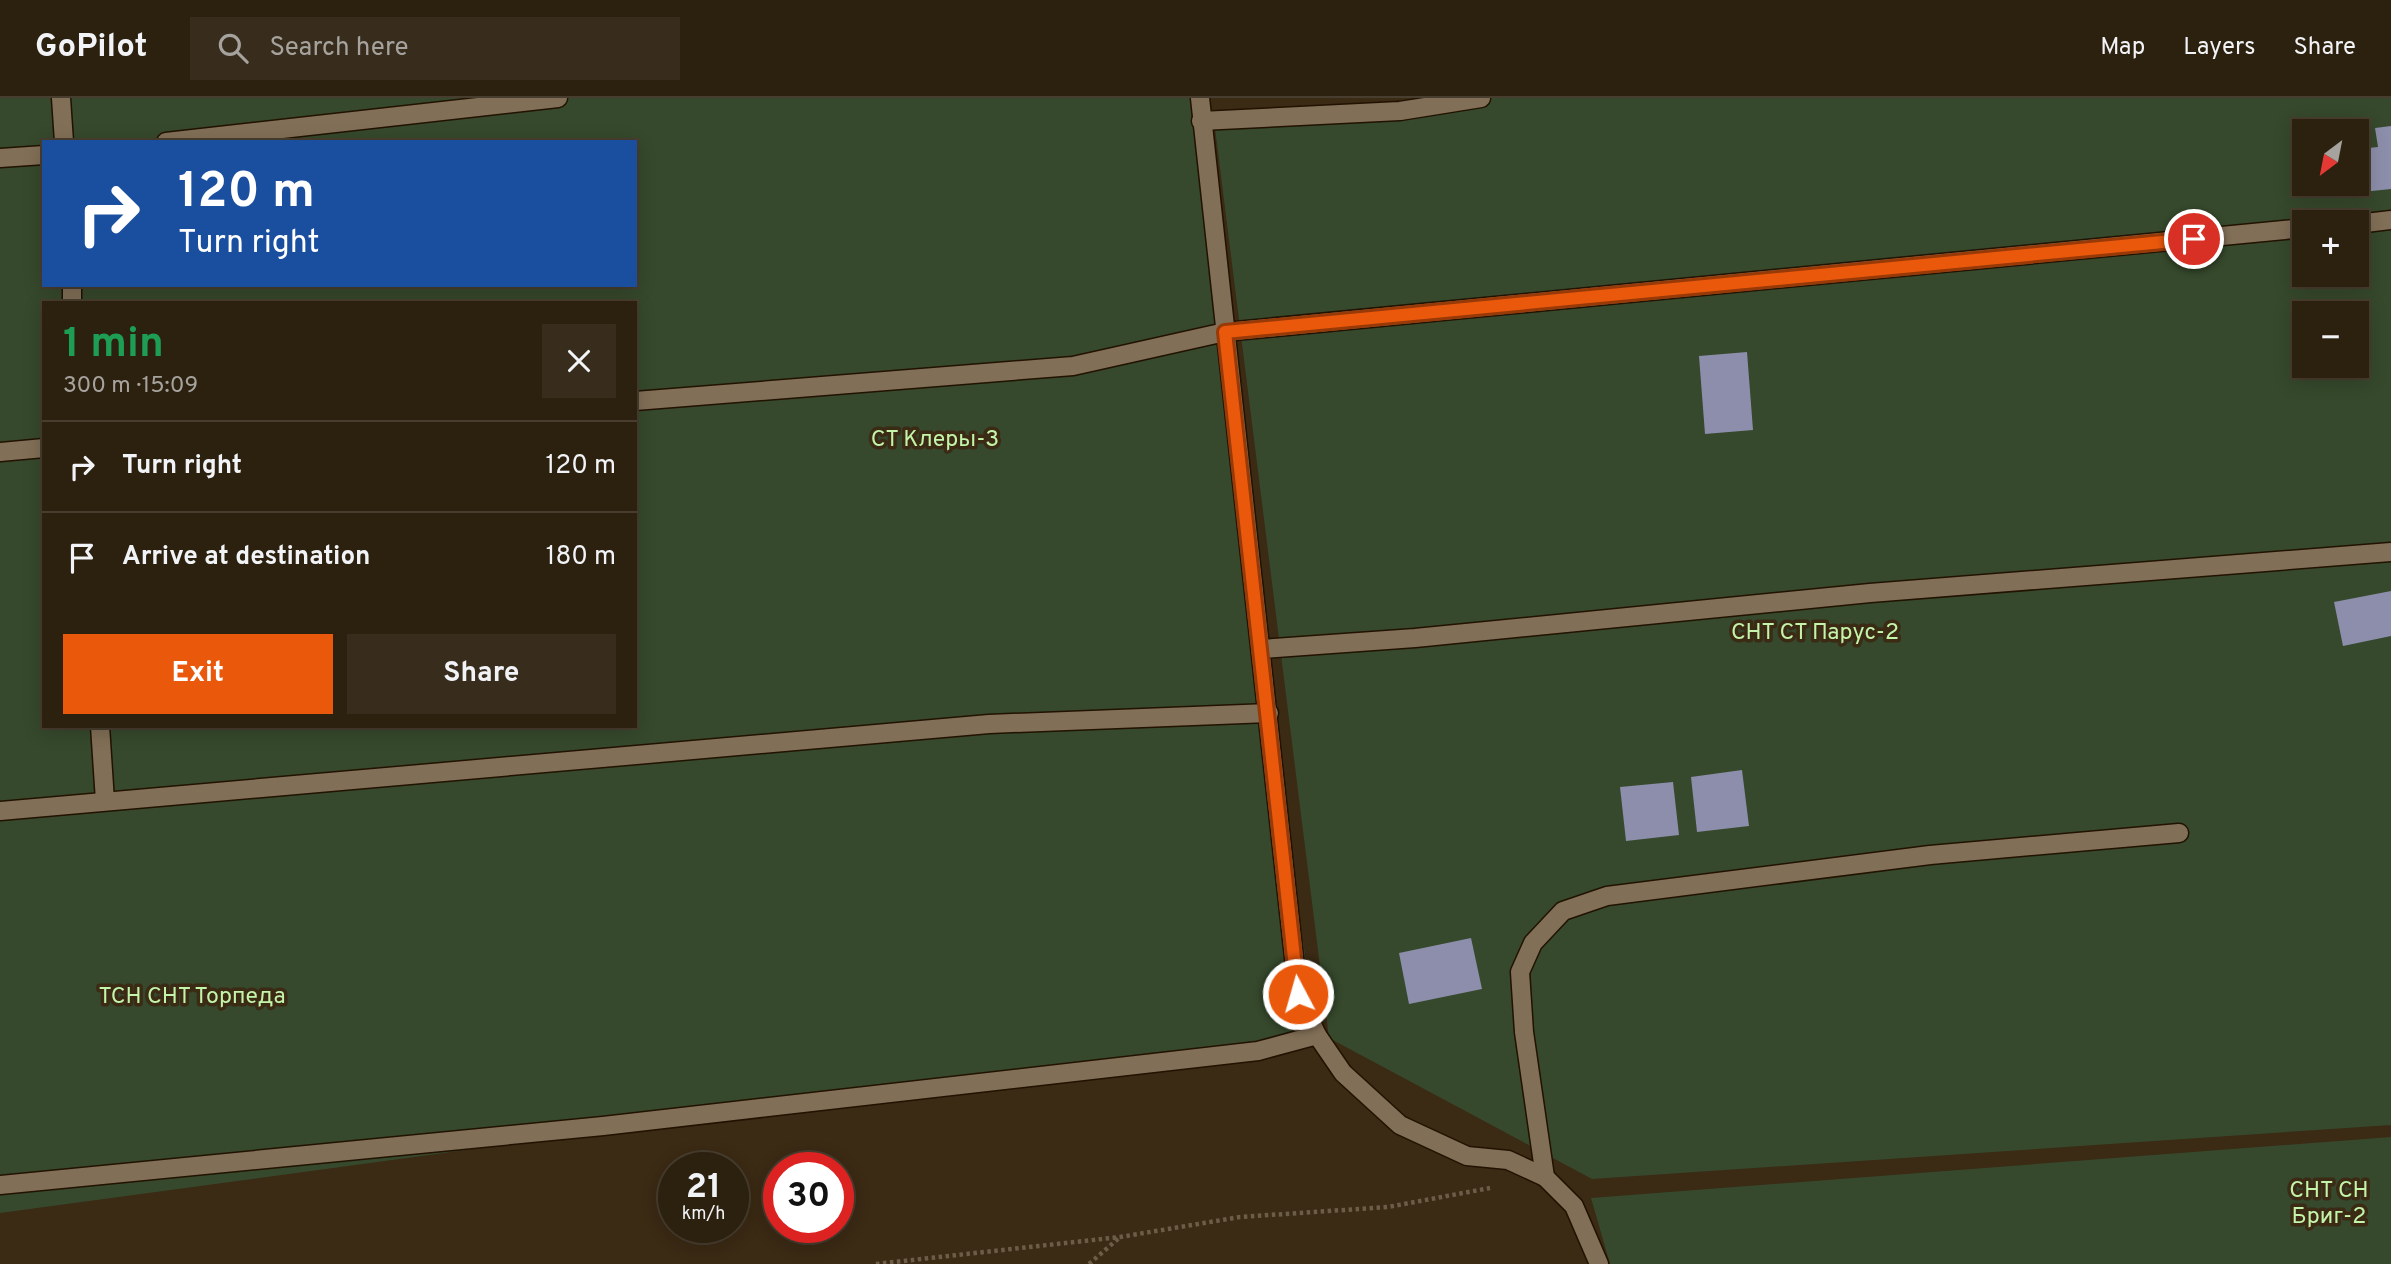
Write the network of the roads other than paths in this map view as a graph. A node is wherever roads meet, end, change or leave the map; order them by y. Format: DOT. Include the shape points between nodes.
graph roads {
  1 [pos="61,98"];
  2 [pos="558,98"];
  3 [pos="1200,98"];
  4 [pos="1481,98"];
  5 [pos="1201,121"];
  6 [pos="64,140"];
  7 [pos="184,140"];
  8 [pos="42,155"];
  9 [pos="0,158"];
  10 [pos="2391,220"];
  11 [pos="2369,223"];
  12 [pos="2292,230"];
  13 [pos="1225,332"];
  14 [pos="637,401"];
  15 [pos="42,449"];
  16 [pos="0,452"];
  17 [pos="2391,552"];
  18 [pos="1261,649"];
  19 [pos="1269,713"];
  20 [pos="100,728"];
  21 [pos="106,800"];
  22 [pos="0,811"];
  23 [pos="2179,832"];
  24 [pos="1317,1035"];
  25 [pos="1545,1177"];
  26 [pos="0,1185"];
  27 [pos="1599,1264"];
  1 -- 6 [label="street"];
  2 -- 7 [label="street"];
  3 -- 5 [label="street"];
  4 -- 5 [label="street" via="1400,111"];
  5 -- 13 [label="street"];
  8 -- 9 [label="street"];
  10 -- 11 [label="street"];
  12 -- 13 [label="street"];
  13 -- 14 [label="street" via="1073,366"];
  13 -- 18 [label="street"];
  15 -- 16 [label="street"];
  17 -- 18 [label="street" via="1870,593"];
  18 -- 19 [label="street"];
  19 -- 21 [label="street" via="989,724"];
  19 -- 24 [label="street" via="1298,994"];
  20 -- 21 [label="street"];
  21 -- 22 [label="street"];
  23 -- 25 [label="street" via="1890,860 1607,896 1563,911 1533,943 1520,972"];
  24 -- 25 [label="street" via="1343,1073 1400,1125 1467,1156 1508,1160"];
  24 -- 26 [label="street" via="1258,1051 603,1126"];
  25 -- 27 [label="street" via="1574,1206"];
}
